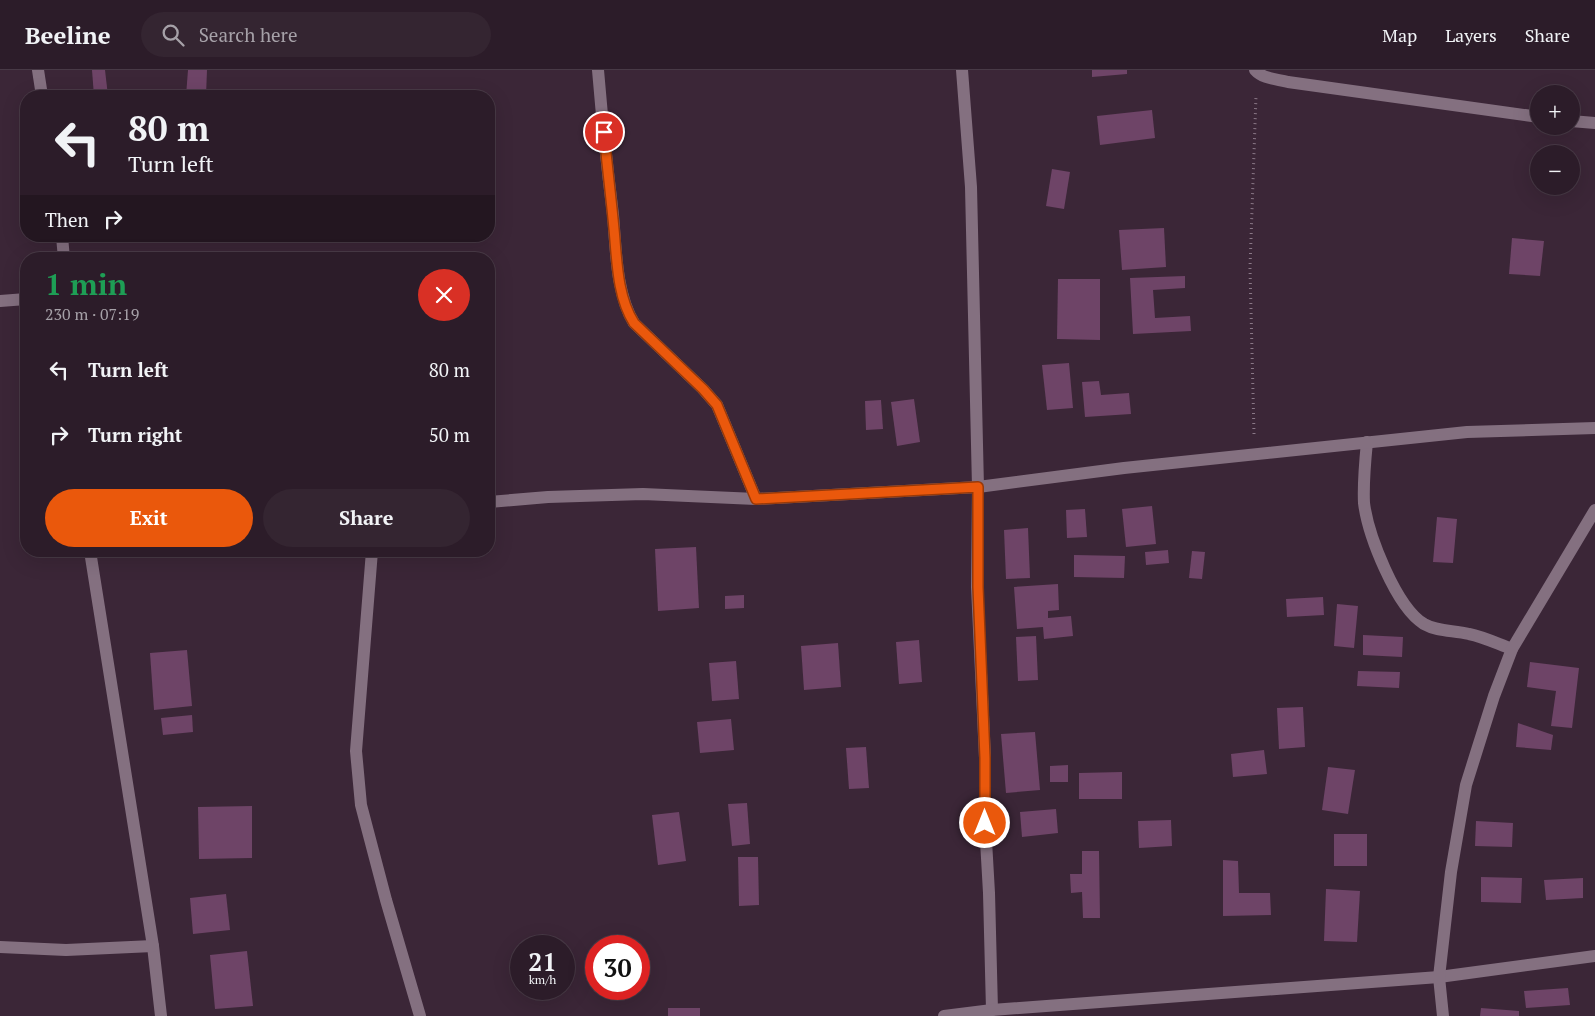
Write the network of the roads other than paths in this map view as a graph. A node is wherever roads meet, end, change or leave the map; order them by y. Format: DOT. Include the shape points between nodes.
graph roads {
  1 [pos="38,70"];
  2 [pos="598,70"];
  3 [pos="962,70"];
  4 [pos="1256,72"];
  5 [pos="41,90"];
  6 [pos="1530,116"];
  7 [pos="1580,122"];
  8 [pos="1595,123"];
  9 [pos="20,299"];
  10 [pos="0,301"];
  11 [pos="1595,428"];
  12 [pos="1367,442"];
  13 [pos="978,487"];
  14 [pos="756,499"];
  15 [pos="495,501"];
  16 [pos="1595,510"];
  17 [pos="91,557"];
  18 [pos="372,557"];
  19 [pos="1512,649"];
  20 [pos="153,946"];
  21 [pos="0,947"];
  22 [pos="1595,956"];
  23 [pos="1439,976"];
  24 [pos="992,1010"];
  25 [pos="161,1016"];
  26 [pos="420,1016"];
  27 [pos="944,1016"];
  28 [pos="1443,1016"];
  1 -- 5 [label="street"];
  2 -- 14 [label="street" via="618,265 628,314 717,405"];
  3 -- 13 [label="street" via="971,186"];
  4 -- 6 [label="street" via="1288,82"];
  7 -- 8 [label="street"];
  9 -- 10 [label="street"];
  11 -- 12 [label="street" via="1467,432"];
  12 -- 13 [label="street"];
  12 -- 19 [label="street" via="1364,504 1392,584 1405,606 1425,624 1468,633"];
  13 -- 14 [label="street"];
  13 -- 24 [label="street" via="978,587"];
  14 -- 15 [label="street" via="643,494"];
  16 -- 19 [label="street"];
  17 -- 20 [label="street"];
  18 -- 26 [label="street" via="356,751 361,805"];
  19 -- 23 [label="street" via="1466,785 1450,872"];
  20 -- 21 [label="street" via="66,950"];
  20 -- 25 [label="street"];
  22 -- 23 [label="street"];
  23 -- 24 [label="street"];
  23 -- 28 [label="street"];
  24 -- 27 [label="street"];
}
